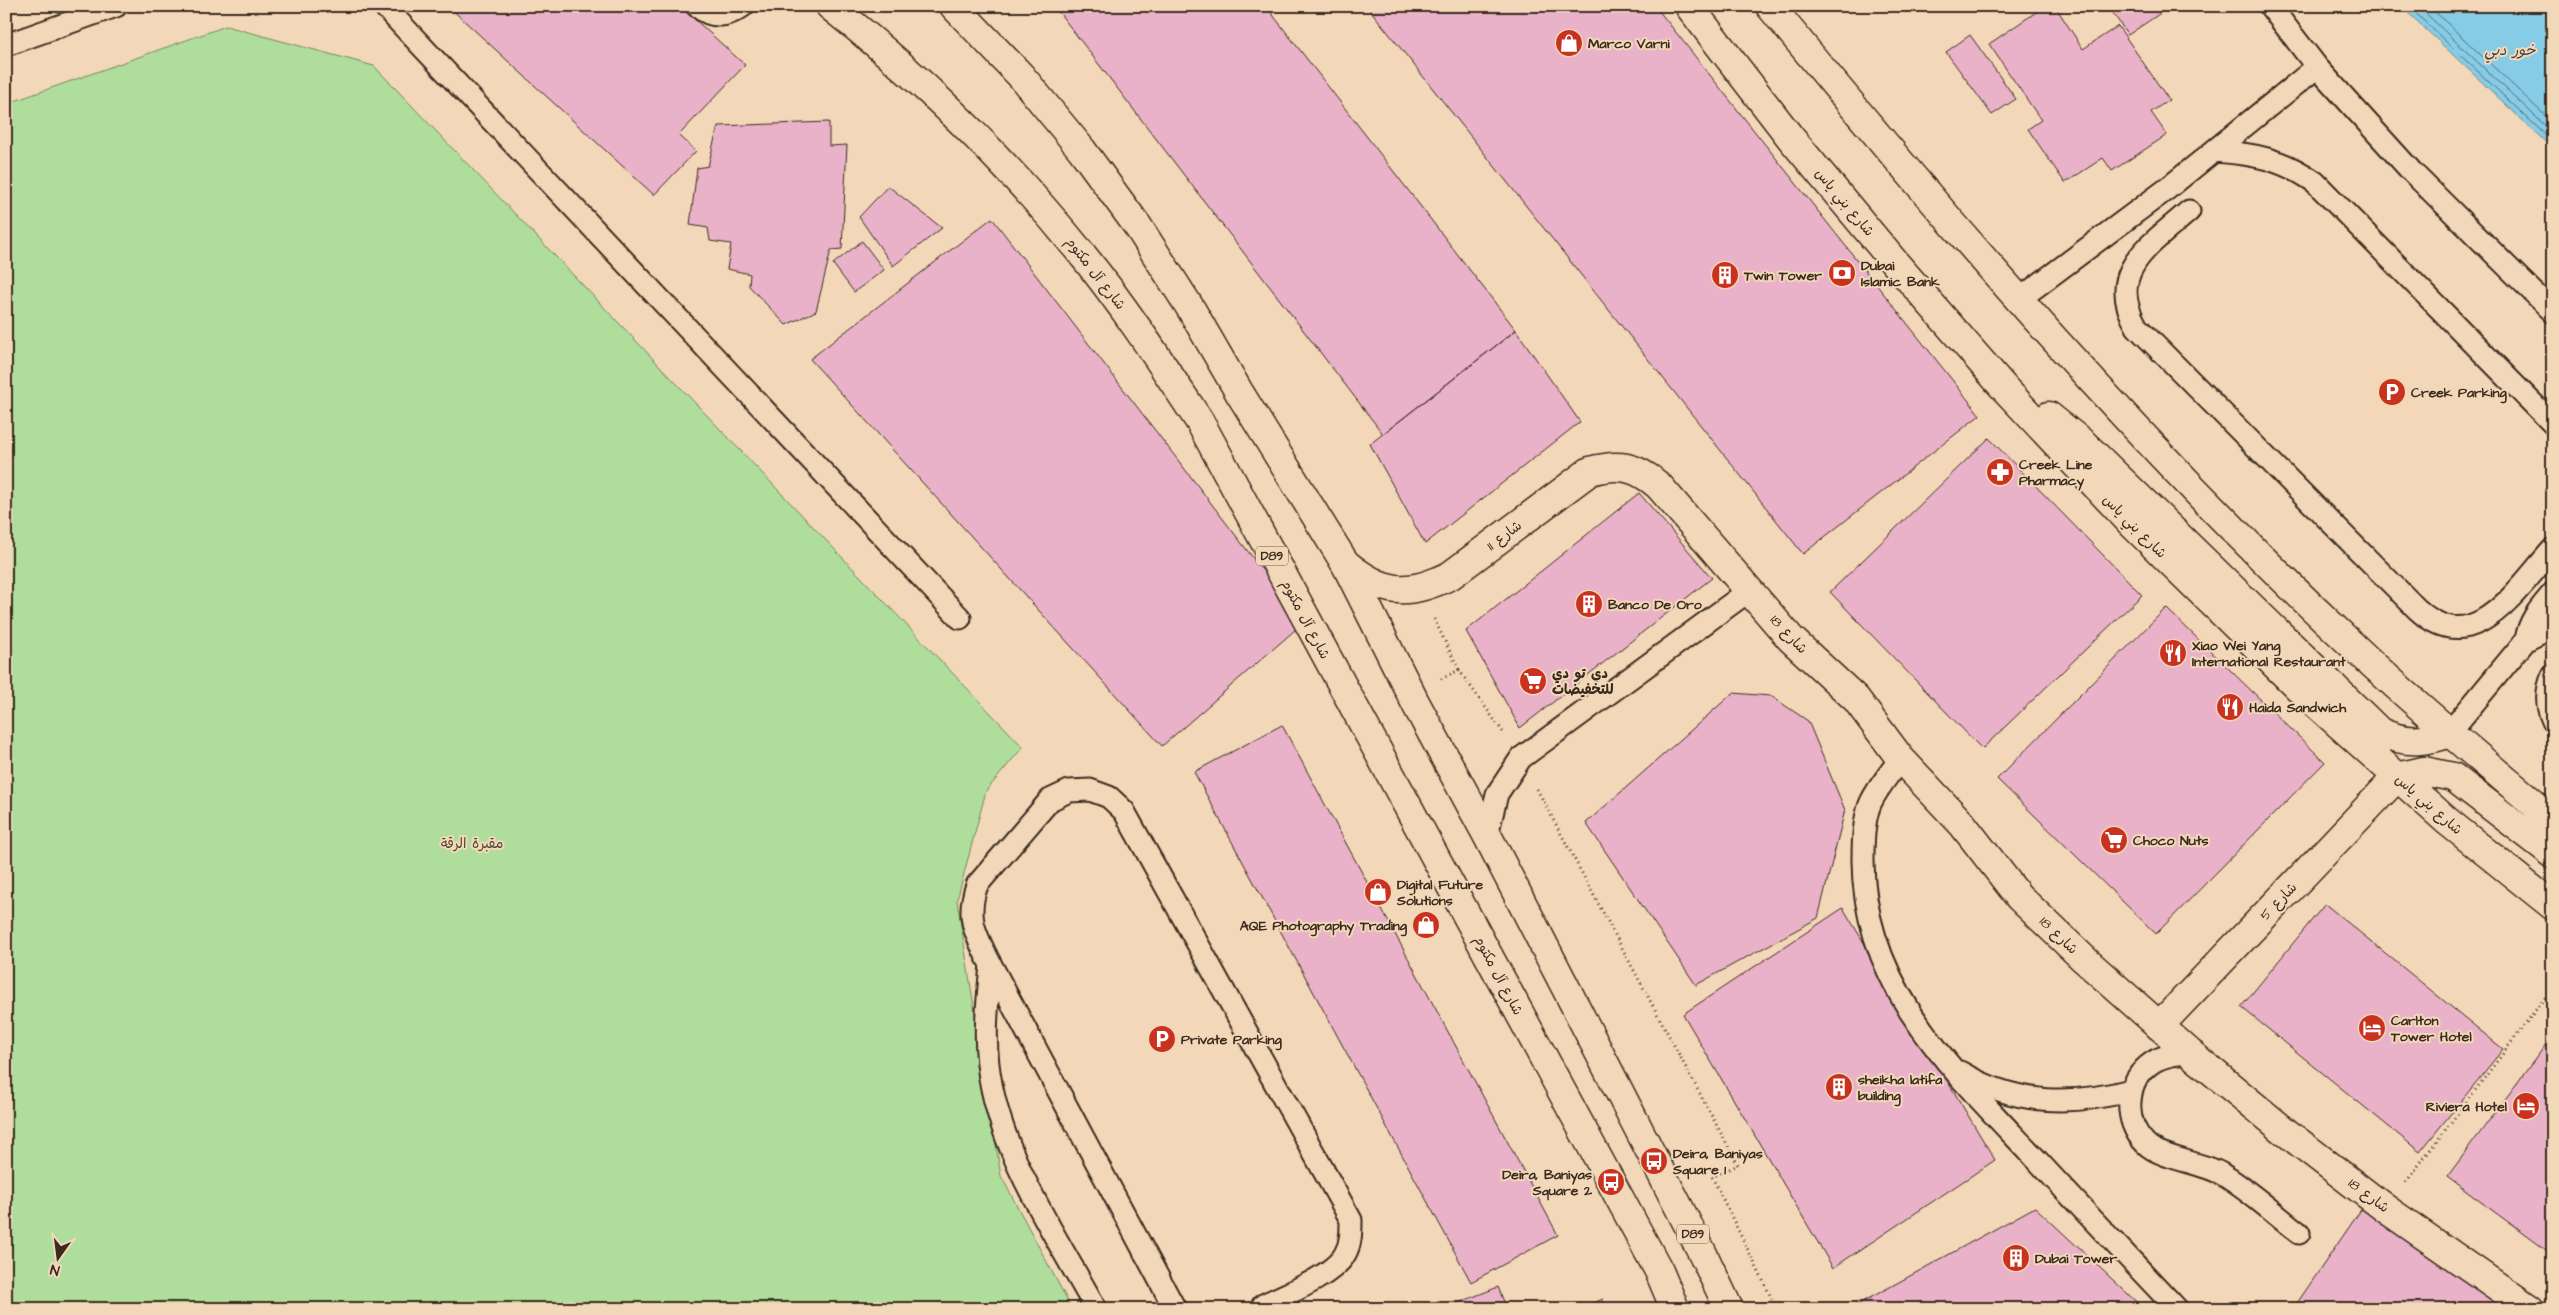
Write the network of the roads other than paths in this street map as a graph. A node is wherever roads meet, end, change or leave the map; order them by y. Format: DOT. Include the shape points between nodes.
graph roads {
  1 [pos="116,6"];
  2 [pos="384,6"];
  3 [pos="697,6"];
  4 [pos="743,6"];
  5 [pos="830,6"];
  6 [pos="954,6"];
  7 [pos="1689,6"];
  8 [pos="1770,6"];
  9 [pos="2270,6"];
  10 [pos="91,11"];
  11 [pos="6,45"];
  12 [pos="2318,67"];
  13 [pos="2216,151"];
  14 [pos="2189,211"];
  15 [pos="2018,300"];
  16 [pos="2553,312"];
  17 [pos="2005,389"];
  18 [pos="2553,424"];
  19 [pos="1659,486"];
  20 [pos="2553,549"];
  21 [pos="1345,562"];
  22 [pos="1750,590"];
  23 [pos="2553,593"];
  24 [pos="960,618"];
  25 [pos="2553,627"];
  26 [pos="2526,640"];
  27 [pos="2553,675"];
  28 [pos="2553,721"];
  29 [pos="2450,733"];
  30 [pos="1900,758"];
  31 [pos="2397,777"];
  32 [pos="2553,820"];
  33 [pos="1487,835"];
  34 [pos="2553,854"];
  35 [pos="2553,906"];
  36 [pos="991,965"];
  37 [pos="2159,1026"];
  38 [pos="2190,1053"];
  39 [pos="1947,1064"];
  40 [pos="2131,1090"];
  41 [pos="2299,1233"];
  42 [pos="1096,1309"];
  43 [pos="1175,1309"];
  44 [pos="1265,1309"];
  45 [pos="1675,1309"];
  46 [pos="1729,1309"];
  47 [pos="2176,1309"];
  48 [pos="2530,1309"];
  1 -- 10 [label="lane"];
  2 -- 24 [label="lane"];
  3 -- 4 [label="lane" via="716,16 731,14"];
  5 -- 45 [label="main road, شارع آل مكتوم / D89" via="952,112 1022,183 1086,259 1151,347 1200,422 1659,1271"];
  6 -- 21 [label="main road, D89" via="1021,76 1082,150 1139,228"];
  7 -- 17 [label="main road, شارع بني ياس" via="1802,152"];
  8 -- 15 [label="main road"];
  9 -- 12 [label="lane"];
  10 -- 11 [label="lane"];
  12 -- 13 [label="lane"];
  12 -- 16 [label="lane" via="2412,172"];
  13 -- 15 [label="lane"];
  13 -- 18 [label="lane" via="2274,160 2315,182"];
  14 -- 20 [label="lane" via="2137,257 2128,273 2124,291 2127,310 2137,327 2428,619 2456,628 2484,621"];
  15 -- 29 [label="main road" via="2189,484 2351,644"];
  17 -- 29 [label="main road" via="2033,404 2084,444 2380,732 2397,740 2415,742 2433,740"];
  17 -- 31 [label="main road, شارع بني ياس" via="2131,523 2305,694"];
  19 -- 21 [label="main road, شارع 11" via="1645,474 1627,467 1608,466 1590,471 1451,575 1419,588 1384,587 1363,578"];
  19 -- 22 [label="main road, شارع 18"];
  21 -- 33 [label="main road, D89"];
  22 -- 30 [label="main road, شارع 18" via="1791,639 1856,699"];
  22 -- 33 [label="lane" via="1521,758 1497,794"];
  23 -- 26 [label="lane" via="2528,626"];
  25 -- 26 [label="lane"];
  26 -- 29 [label="lane"];
  27 -- 28 [label="lane" via="2548,695"];
  29 -- 32 [label="main road"];
  30 -- 37 [label="main road, شارع 18" via="1963,825 2019,897"];
  30 -- 39 [label="lane" via="1870,803 1863,845 1862,888 1870,930 1887,970 1914,1019"];
  31 -- 34 [label="main road" via="2424,771 2453,777"];
  31 -- 35 [label="main road, شارع بني ياس"];
  31 -- 37 [label="main road, شارع 5"];
  33 -- 46 [label="main road, D89"];
  36 -- 42 [label="lane" via="986,1014 988,1064 997,1112 1014,1160"];
  36 -- 43 [label="lane"];
  36 -- 44 [label="lane" via="971,919 971,901 977,884 1050,800 1069,791 1083,790 1109,797 1124,812 1351,1220 1348,1247 1333,1269 1263,1306"];
  37 -- 38 [label="main road, شارع 18"];
  38 -- 40 [label="lane" via="2154,1061 2140,1074"];
  38 -- 48 [label="main road, شارع 18" via="2287,1133 2386,1208"];
  39 -- 40 [label="lane" via="1996,1089 2050,1101 2078,1101"];
  39 -- 47 [label="lane"];
  40 -- 41 [label="lane" via="2131,1120 2147,1146 2220,1173"];
}
